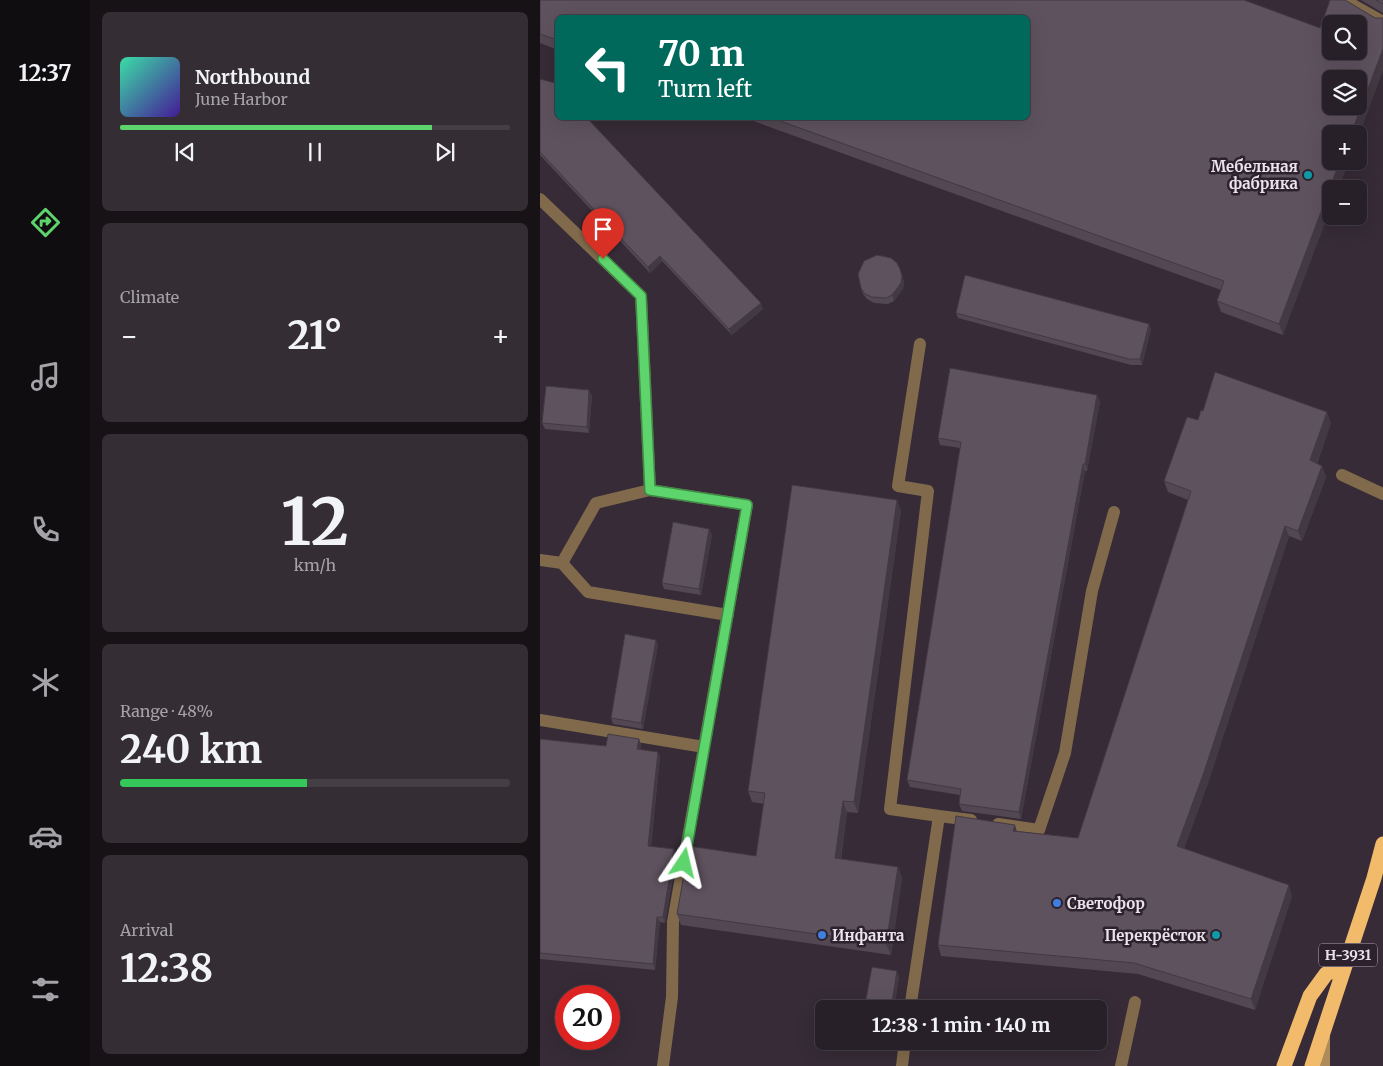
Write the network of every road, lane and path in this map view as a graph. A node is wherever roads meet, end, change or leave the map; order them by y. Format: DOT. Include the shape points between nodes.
graph roads {
  1 [pos="1344,0"];
  2 [pos="1383,22"];
  3 [pos="540,199"];
  4 [pos="920,344"];
  5 [pos="1342,475"];
  6 [pos="650,490"];
  7 [pos="1383,494"];
  8 [pos="1114,512"];
  9 [pos="540,560"];
  10 [pos="562,563"];
  11 [pos="728,615"];
  12 [pos="540,720"];
  13 [pos="704,747"];
  14 [pos="939,816"];
  15 [pos="1383,844"];
  16 [pos="1346,964"];
  17 [pos="911,1000"];
  18 [pos="1135,1002"];
  19 [pos="1324,1029"];
  20 [pos="905,1050"];
  21 [pos="664,1066"];
  22 [pos="902,1066"];
  23 [pos="1122,1066"];
  24 [pos="1284,1066"];
  25 [pos="1312,1066"];
  26 [pos="1324,1066"];
  1 -- 2 [label="lane"];
  3 -- 6 [label="lane" via="641,296"];
  4 -- 14 [label="lane" via="898,486 928,491 890,809"];
  5 -- 7 [label="lane"];
  6 -- 10 [label="lane" via="596,503"];
  6 -- 11 [label="lane" via="747,505"];
  8 -- 14 [label="lane" via="1092,591 1065,753 1039,830"];
  9 -- 10 [label="lane"];
  10 -- 11 [label="lane" via="588,592"];
  11 -- 13 [label="lane"];
  12 -- 13 [label="lane"];
  13 -- 21 [label="lane" via="674,922 672,997"];
  14 -- 17 [label="lane"];
  15 -- 16 [label="highway, Н-3931"];
  16 -- 19 [label="highway, Н-3931"];
  16 -- 24 [label="highway" via="1326,974 1310,996"];
  18 -- 23 [label="lane"];
  19 -- 25 [label="highway, Н-3931"];
  19 -- 26 [label="main road"];
  20 -- 22 [label="lane"];
}
